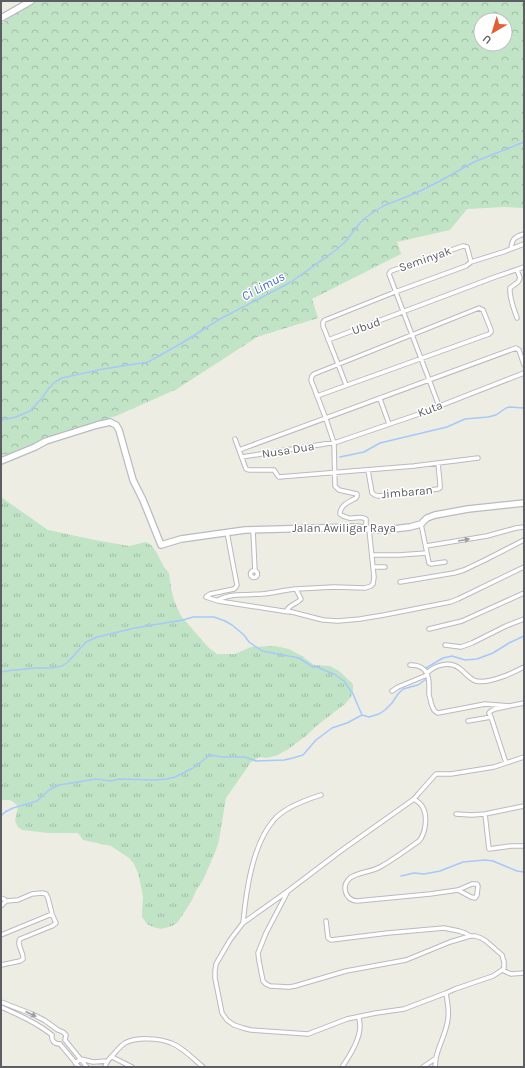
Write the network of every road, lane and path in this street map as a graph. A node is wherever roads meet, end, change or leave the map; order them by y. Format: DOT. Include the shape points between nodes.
graph roads {
  1 [pos="31,1"];
  2 [pos="1,18"];
  3 [pos="524,234"];
  4 [pos="524,244"];
  5 [pos="510,249"];
  6 [pos="471,262"];
  7 [pos="524,267"];
  8 [pos="517,270"];
  9 [pos="395,292"];
  10 [pos="403,313"];
  11 [pos="517,318"];
  12 [pos="412,335"];
  13 [pos="328,340"];
  14 [pos="421,359"];
  15 [pos="338,364"];
  16 [pos="524,365"];
  17 [pos="524,373"];
  18 [pos="430,381"];
  19 [pos="346,385"];
  20 [pos="318,396"];
  21 [pos="380,399"];
  22 [pos="439,406"];
  23 [pos="326,419"];
  24 [pos="389,424"];
  25 [pos="236,439"];
  26 [pos="334,443"];
  27 [pos="239,450"];
  28 [pos="242,457"];
  29 [pos="478,458"];
  30 [pos="1,460"];
  31 [pos="438,463"];
  32 [pos="368,470"];
  33 [pos="335,472"];
  34 [pos="524,503"];
  35 [pos="421,524"];
  36 [pos="524,527"];
  37 [pos="367,529"];
  38 [pos="253,530"];
  39 [pos="227,532"];
  40 [pos="524,540"];
  41 [pos="426,546"];
  42 [pos="427,553"];
  43 [pos="372,555"];
  44 [pos="445,562"];
  45 [pos="373,567"];
  46 [pos="524,567"];
  47 [pos="385,568"];
  48 [pos="255,571"];
  49 [pos="400,582"];
  50 [pos="296,589"];
  51 [pos="524,593"];
  52 [pos="218,601"];
  53 [pos="290,612"];
  54 [pos="524,619"];
  55 [pos="429,629"];
  56 [pos="445,646"];
  57 [pos="410,665"];
  58 [pos="524,667"];
  59 [pos="427,674"];
  60 [pos="392,691"];
  61 [pos="524,703"];
  62 [pos="510,706"];
  63 [pos="490,717"];
  64 [pos="468,721"];
  65 [pos="524,757"];
  66 [pos="506,763"];
  67 [pos="321,794"];
  68 [pos="414,799"];
  69 [pos="524,806"];
  70 [pos="456,814"];
  71 [pos="485,814"];
  72 [pos="524,846"];
  73 [pos="458,890"];
  74 [pos="288,891"];
  75 [pos="1,898"];
  76 [pos="6,902"];
  77 [pos="1,906"];
  78 [pos="52,914"];
  79 [pos="326,921"];
  80 [pos="243,923"];
  81 [pos="1,935"];
  82 [pos="470,936"];
  83 [pos="1,965"];
  84 [pos="502,970"];
  85 [pos="524,973"];
  86 [pos="446,993"];
  87 [pos="1,1002"];
  88 [pos="1,1007"];
  89 [pos="359,1017"];
  90 [pos="58,1030"];
  91 [pos="52,1035"];
  92 [pos="65,1040"];
  93 [pos="60,1044"];
  94 [pos="112,1056"];
  95 [pos="436,1058"];
  96 [pos="81,1059"];
  97 [pos="107,1061"];
  98 [pos="75,1063"];
  99 [pos="79,1067"];
  100 [pos="87,1067"];
  101 [pos="105,1067"];
  102 [pos="132,1067"];
  103 [pos="203,1067"];
  104 [pos="342,1067"];
  105 [pos="423,1067"];
  106 [pos="435,1067"];
  1 -- 2 [label="street"];
  3 -- 5 [label="street" via="515,237"];
  4 -- 5 [label="street"];
  5 -- 6 [label="street"];
  6 -- 9 [label="street, Seminyak"];
  6 -- 9 [label="street, Seminyak" via="466,247 463,246 390,271 388,274"];
  7 -- 8 [label="street"];
  8 -- 10 [label="street"];
  8 -- 11 [label="street" via="520,278 510,288"];
  9 -- 10 [label="street"];
  9 -- 13 [label="street, Ubud" via="329,317 323,322"];
  10 -- 12 [label="street"];
  10 -- 13 [label="street, Ubud"];
  12 -- 14 [label="street"];
  12 -- 14 [label="street" via="479,308 483,310 491,330 489,334"];
  12 -- 15 [label="street"];
  13 -- 15 [label="street"];
  14 -- 18 [label="street"];
  14 -- 19 [label="street"];
  15 -- 19 [label="street"];
  15 -- 20 [label="street" via="312,376 311,380"];
  16 -- 18 [label="street" via="516,348"];
  17 -- 22 [label="street, Kuta"];
  18 -- 21 [label="street"];
  18 -- 22 [label="street"];
  19 -- 20 [label="street"];
  20 -- 23 [label="street"];
  21 -- 23 [label="street"];
  21 -- 24 [label="street"];
  22 -- 24 [label="street, Kuta"];
  23 -- 26 [label="street"];
  23 -- 27 [label="street"];
  24 -- 26 [label="street, Kuta"];
  25 -- 27 [label="street, Nusa Dua"];
  26 -- 28 [label="street, Nusa Dua"];
  26 -- 33 [label="street"];
  27 -- 28 [label="street, Nusa Dua"];
  28 -- 33 [label="street, Nusa Dua" via="246,469 274,470 279,477"];
  29 -- 31 [label="street"];
  30 -- 39 [label="street, Jalan Awiligar Raya" via="46,441 110,422 118,427 133,480 161,545 181,539"];
  31 -- 32 [label="street"];
  31 -- 32 [label="street, Jimbaran" via="440,488 378,496 372,492"];
  32 -- 33 [label="street"];
  33 -- 37 [label="street" via="336,488 357,494 356,498 342,506 340,514 348,519 366,518"];
  34 -- 35 [label="street, Jalan Awiligar Raya" via="448,512 430,516"];
  35 -- 37 [label="street, Jalan Awiligar Raya" via="392,529"];
  35 -- 41 [label="street"];
  41 -- 36 [label="street, one-way"];
  37 -- 38 [label="street, Jalan Awiligar Raya" via="356,527"];
  37 -- 43 [label="street"];
  38 -- 39 [label="street, Jalan Awiligar Raya"];
  38 -- 48 [label="street"];
  39 -- 52 [label="street" via="237,585 234,589 206,597"];
  40 -- 49 [label="street" via="464,570"];
  41 -- 42 [label="street"];
  42 -- 43 [label="street"];
  42 -- 44 [label="street" via="430,564"];
  43 -- 45 [label="street"];
  45 -- 47 [label="street"];
  45 -- 50 [label="street" via="374,580 370,587"];
  46 -- 53 [label="street" via="450,602 384,615 332,621"];
  50 -- 52 [label="street" via="235,596"];
  50 -- 53 [label="street" via="301,599 288,608"];
  51 -- 55 [label="street" via="462,621"];
  52 -- 53 [label="street"];
  54 -- 56 [label="street" via="461,647"];
  57 -- 59 [label="street" via="416,665"];
  58 -- 59 [label="street" via="504,676 480,681 473,680 459,668 444,664"];
  59 -- 60 [label="street"];
  59 -- 62 [label="street" via="435,712 485,704"];
  61 -- 62 [label="street"];
  62 -- 63 [label="street" via="491,711"];
  63 -- 64 [label="street"];
  63 -- 66 [label="street"];
  65 -- 66 [label="street"];
  66 -- 68 [label="street" via="451,774 436,774"];
  67 -- 80 [label="street" via="288,809 268,827 259,844 251,872"];
  68 -- 73 [label="street" via="424,810 426,827 422,838 379,868 351,877 346,884 347,896 357,901"];
  68 -- 74 [label="street"];
  69 -- 71 [label="street"];
  70 -- 71 [label="street"];
  71 -- 72 [label="street" via="489,849"];
  73 -- 73 [label="street" via="472,884 478,886 475,898"];
  74 -- 80 [label="street"];
  74 -- 82 [label="street" via="258,953 264,982 270,986 295,986 346,971 406,960"];
  75 -- 76 [label="street"];
  76 -- 77 [label="street"];
  76 -- 78 [label="street" via="32,894 46,894"];
  78 -- 81 [label="street"];
  78 -- 83 [label="street" via="55,925 18,941 23,959"];
  79 -- 82 [label="street" via="328,938 331,940 444,928"];
  80 -- 89 [label="street" via="216,964 215,978 222,1013 227,1020 243,1028 308,1034"];
  82 -- 84 [label="street" via="481,938 502,955"];
  84 -- 85 [label="street" via="512,974"];
  84 -- 86 [label="street" via="493,976"];
  86 -- 89 [label="street" via="404,1009"];
  86 -- 95 [label="street" via="449,1016"];
  87 -- 90 [label="street, one-way" via="32,1014"];
  88 -- 91 [label="street" via="42,1027"];
  89 -- 104 [label="street" via="359,1033"];
  90 -- 91 [label="street"];
  90 -- 92 [label="street" via="65,1034"];
  91 -- 93 [label="street" via="54,1042"];
  92 -- 93 [label="street"];
  92 -- 96 [label="street"];
  93 -- 98 [label="street"];
  94 -- 97 [label="street"];
  94 -- 102 [label="street"];
  94 -- 103 [label="street" via="130,1041 159,1040 182,1048"];
  95 -- 105 [label="street"];
  95 -- 106 [label="street"];
  96 -- 97 [label="street"];
  96 -- 98 [label="street"];
  96 -- 100 [label="street"];
  97 -- 101 [label="street"];
  98 -- 99 [label="street"];
}
